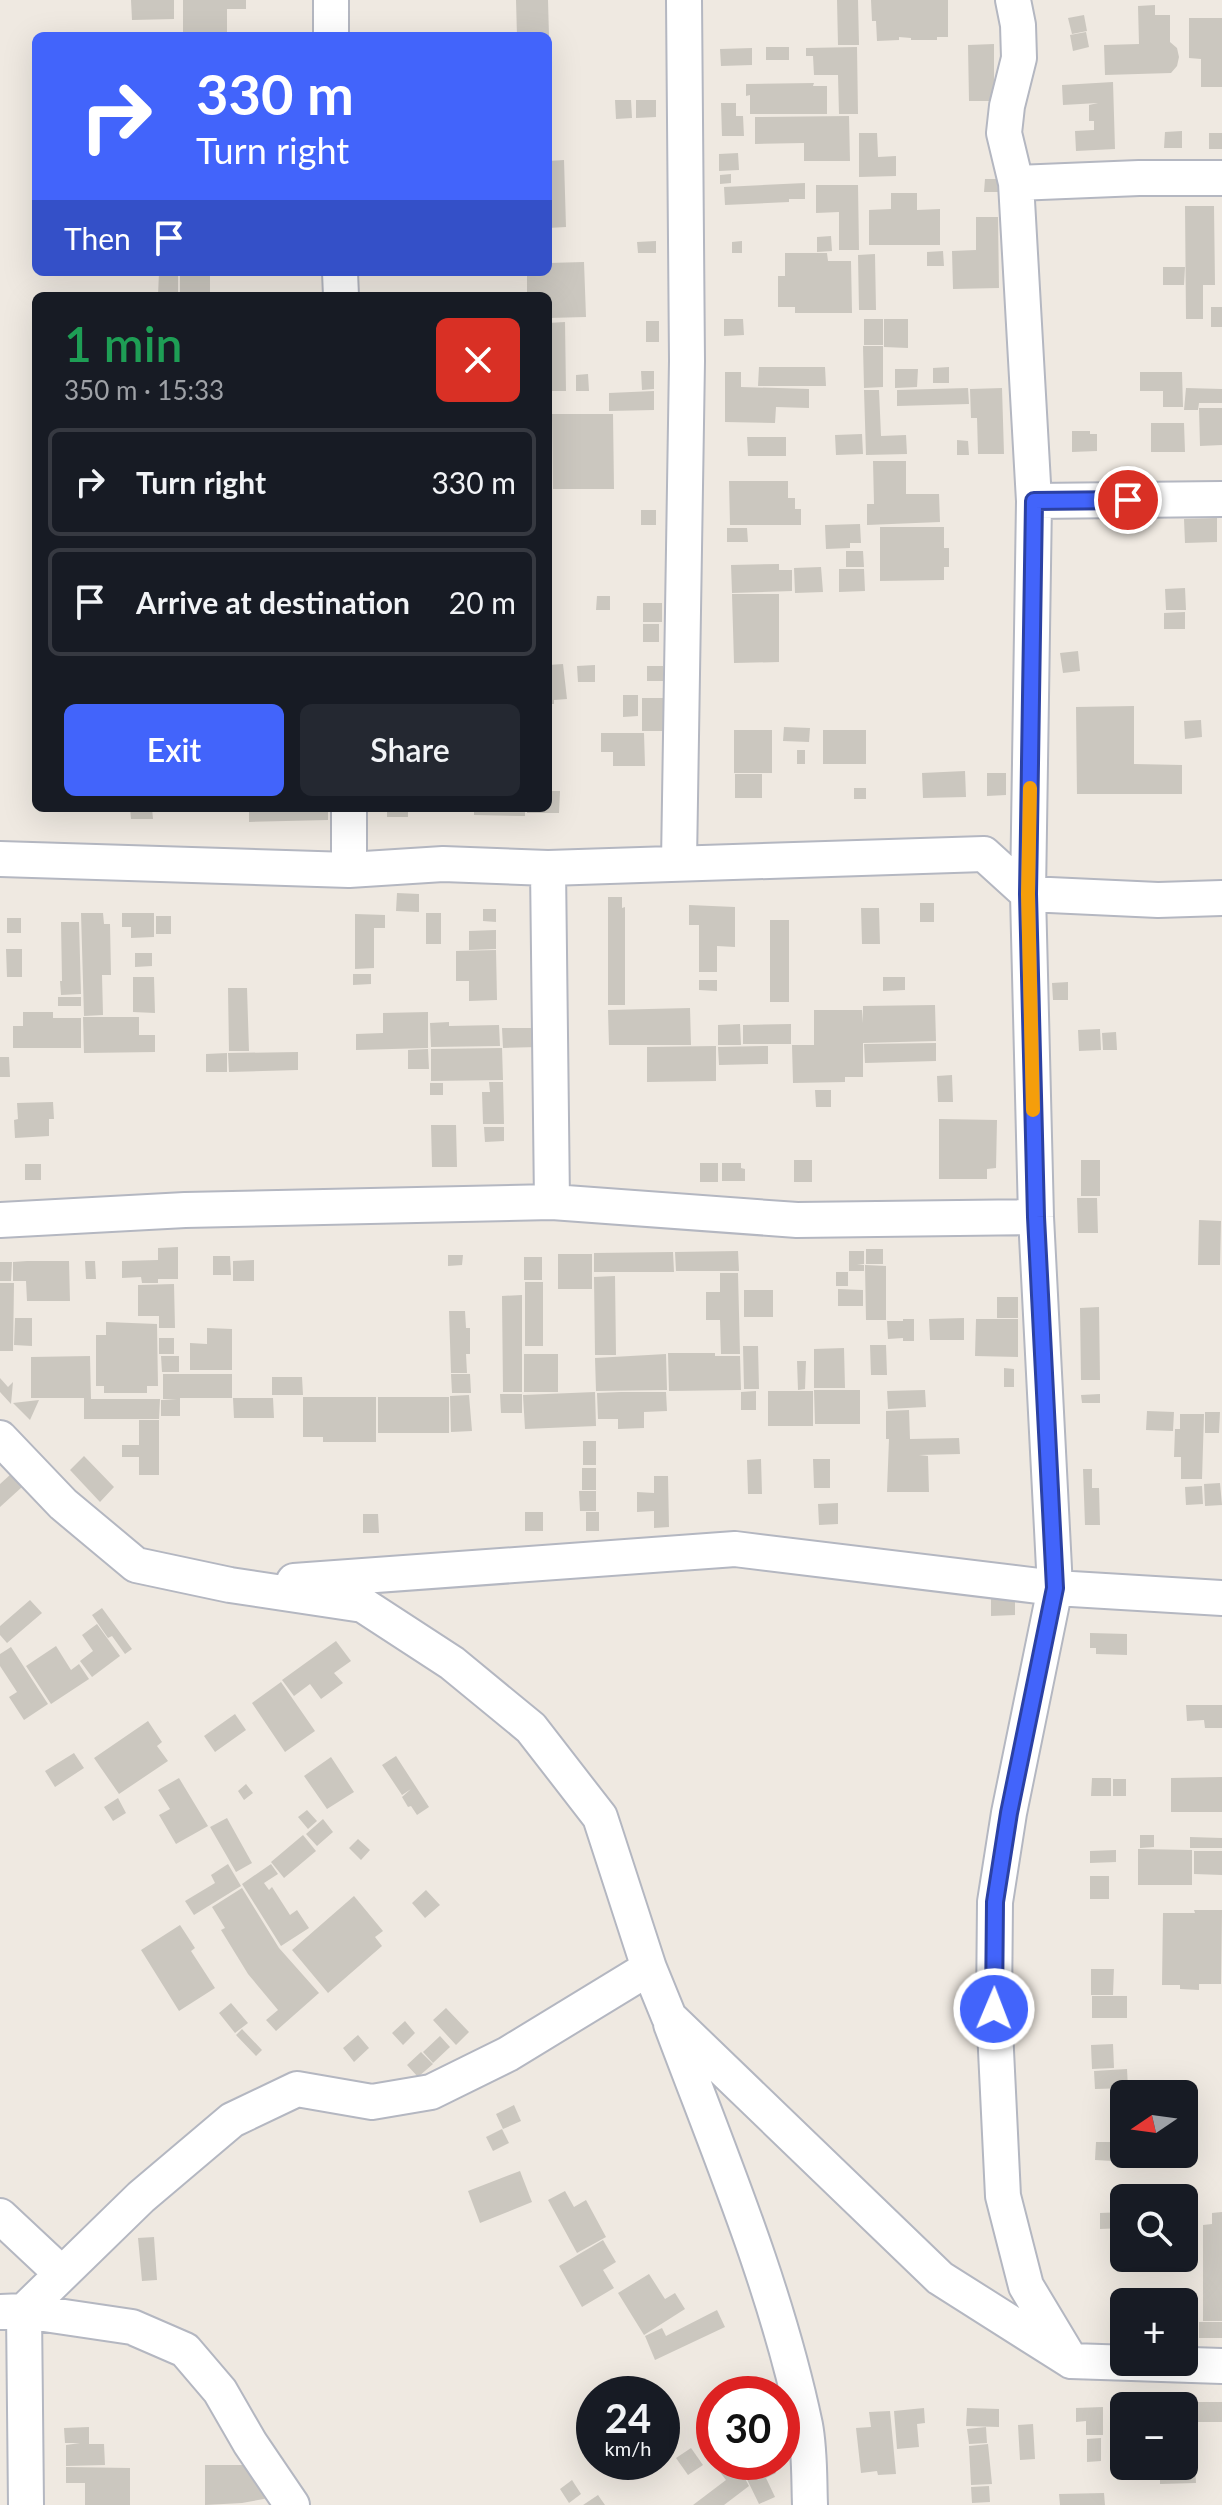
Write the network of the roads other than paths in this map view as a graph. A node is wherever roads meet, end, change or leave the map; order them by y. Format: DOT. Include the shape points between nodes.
graph roads {
  1 [pos="331,0"];
  2 [pos="684,0"];
  3 [pos="1013,0"];
  4 [pos="331,32"];
  5 [pos="1222,178"];
  6 [pos="1016,183"];
  7 [pos="1222,499"];
  8 [pos="1034,501"];
  9 [pos="349,812"];
  10 [pos="0,844"];
  11 [pos="0,859"];
  12 [pos="679,862"];
  13 [pos="548,868"];
  14 [pos="349,870"];
  15 [pos="1028,894"];
  16 [pos="1222,898"];
  17 [pos="552,1202"];
  18 [pos="1036,1217"];
  19 [pos="0,1220"];
  20 [pos="0,1438"];
  21 [pos="230,1585"];
  22 [pos="1055,1588"];
  23 [pos="1222,1598"];
  24 [pos="649,1968"];
  25 [pos="669,2017"];
  26 [pos="0,2216"];
  27 [pos="62,2274"];
  28 [pos="12,2312"];
  29 [pos="1071,2361"];
  30 [pos="1222,2366"];
  31 [pos="26,2505"];
  32 [pos="292,2505"];
  33 [pos="810,2505"];
  1 -- 4 [label="street"];
  2 -- 12 [label="street" via="687,361"];
  3 -- 6 [label="street" via="1019,58 1004,133"];
  5 -- 6 [label="street"];
  6 -- 8 [label="street"];
  7 -- 8 [label="street"];
  8 -- 15 [label="street"];
  9 -- 14 [label="street"];
  10 -- 11 [label="street"];
  11 -- 14 [label="street"];
  12 -- 13 [label="street"];
  12 -- 15 [label="street" via="984,854"];
  13 -- 14 [label="street" via="443,864"];
  13 -- 17 [label="street"];
  15 -- 16 [label="street"];
  15 -- 18 [label="street"];
  17 -- 18 [label="street" via="797,1220"];
  17 -- 19 [label="street"];
  18 -- 22 [label="street"];
  20 -- 21 [label="street" via="63,1504 136,1565"];
  21 -- 22 [label="street" via="735,1549"];
  21 -- 24 [label="street" via="363,1605 452,1663 531,1728 600,1817"];
  22 -- 23 [label="street"];
  22 -- 29 [label="street" via="995,1902 994,2009 1003,2196 1026,2286"];
  24 -- 25 [label="street"];
  24 -- 27 [label="street" via="508,2054 431,2092 372,2102 297,2089 232,2120 141,2197"];
  25 -- 29 [label="street" via="940,2278"];
  25 -- 33 [label="street" via="778,2321 805,2429"];
  26 -- 27 [label="street"];
  27 -- 28 [label="street"];
  28 -- 31 [label="street"];
  28 -- 32 [label="street" via="132,2327 185,2350 220,2391"];
  29 -- 30 [label="street"];
}
